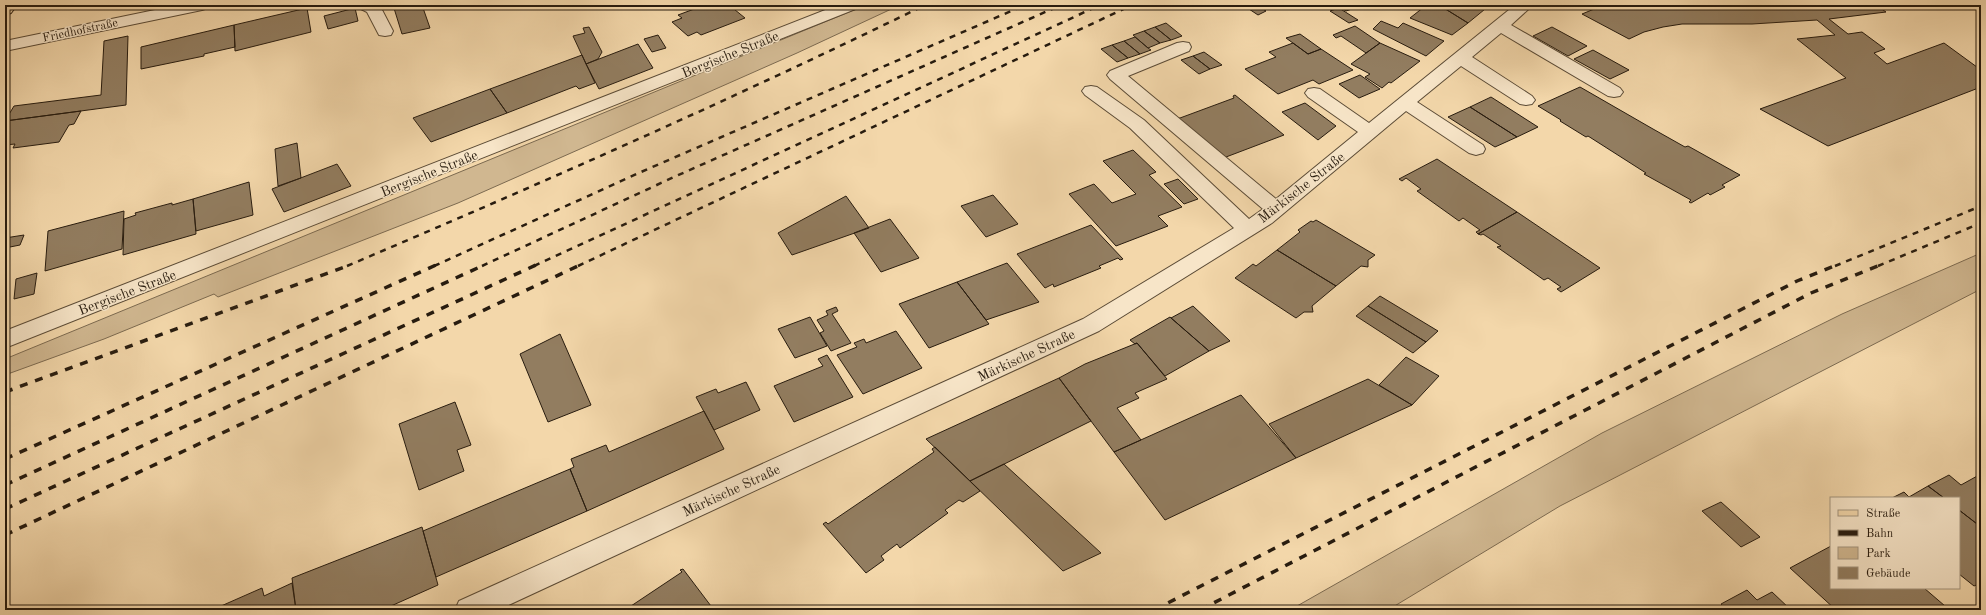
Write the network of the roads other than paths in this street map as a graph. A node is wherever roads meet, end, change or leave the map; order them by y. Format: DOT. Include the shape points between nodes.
graph roads {
  1 [pos="9,5"];
  2 [pos="202,5"];
  3 [pos="365,5"];
  4 [pos="852,5"];
  5 [pos="1525,5"];
  6 [pos="5,10"];
  7 [pos="1500,26"];
  8 [pos="385,31"];
  9 [pos="5,46"];
  10 [pos="1183,47"];
  11 [pos="1461,58"];
  12 [pos="1091,91"];
  13 [pos="1614,92"];
  14 [pos="1314,93"];
  15 [pos="1526,100"];
  16 [pos="1406,103"];
  17 [pos="1370,132"];
  18 [pos="1476,148"];
  19 [pos="1276,209"];
  20 [pos="1247,229"];
  21 [pos="5,340"];
  22 [pos="469,610"];
  1 -- 6 [label="main road"];
  2 -- 9 [label="street, Friedhofstraße"];
  3 -- 8 [label="street" via="374,9"];
  4 -- 21 [label="street, Bergische Straße"];
  5 -- 7 [label="street, Märkische Straße"];
  7 -- 11 [label="street, Märkische Straße"];
  7 -- 13 [label="street"];
  10 -- 19 [label="street" via="1116,75"];
  11 -- 15 [label="street"];
  11 -- 16 [label="street, Märkische Straße"];
  12 -- 20 [label="street" via="1137,124"];
  14 -- 17 [label="street"];
  16 -- 17 [label="street, Märkische Straße"];
  16 -- 18 [label="street"];
  17 -- 19 [label="street, Märkische Straße"];
  19 -- 20 [label="street, Märkische Straße"];
  20 -- 22 [label="street, Märkische Straße" via="1091,325"];
}
